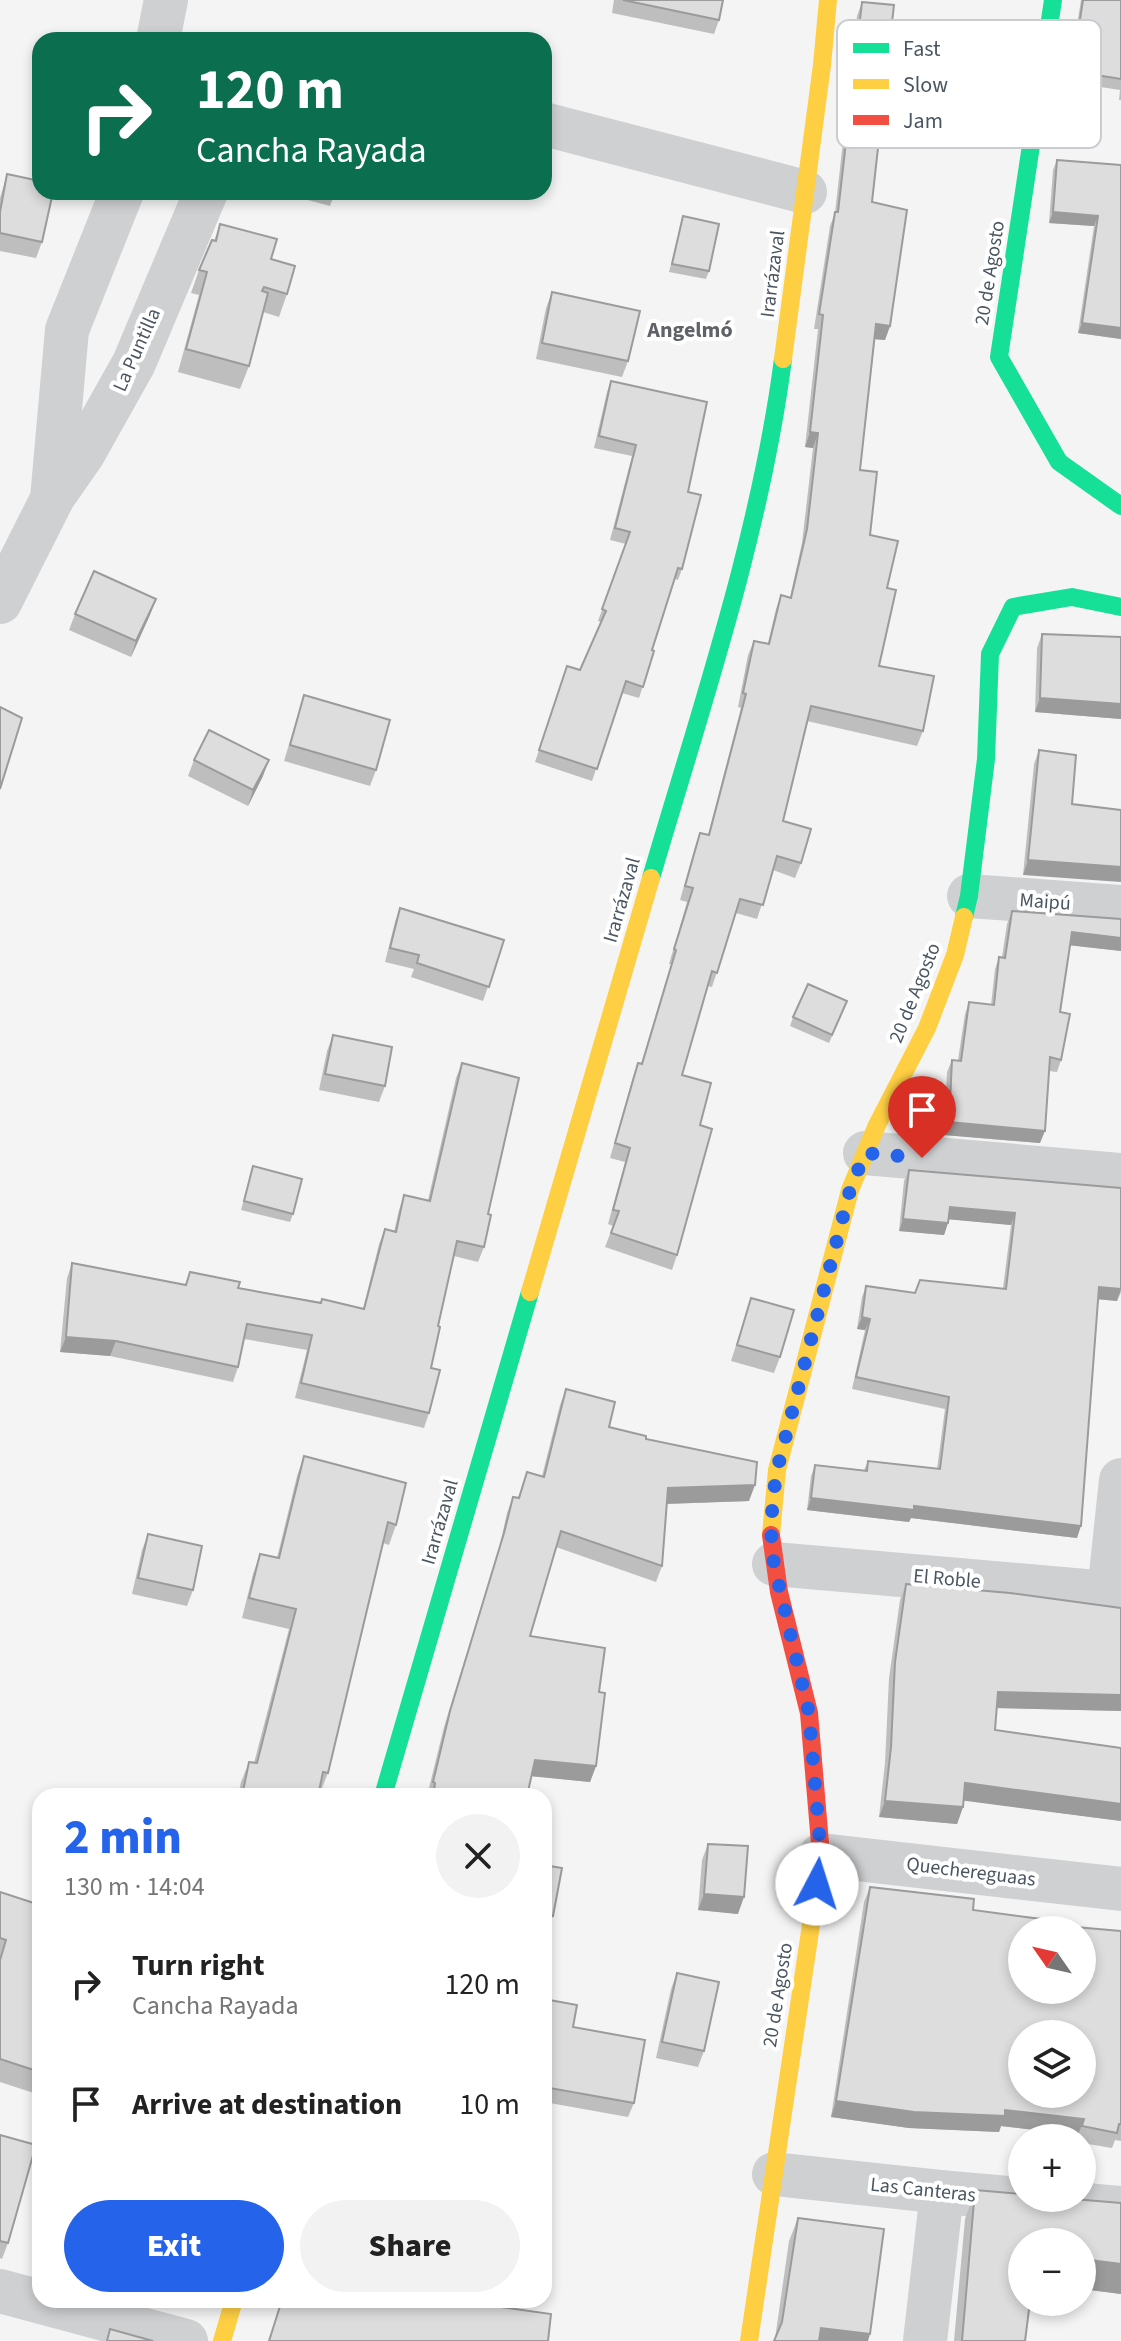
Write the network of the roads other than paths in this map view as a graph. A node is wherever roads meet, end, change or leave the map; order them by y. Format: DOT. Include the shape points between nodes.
graph roads {
  1 [pos="166,0"];
  2 [pos="828,0"];
  3 [pos="1053,0"];
  4 [pos="1050,20"];
  5 [pos="160,32"];
  6 [pos="552,126"];
  7 [pos="1031,148"];
  8 [pos="805,192"];
  9 [pos="119,200"];
  10 [pos="203,200"];
  11 [pos="52,499"];
  12 [pos="1121,506"];
  13 [pos="0,602"];
  14 [pos="1121,607"];
  15 [pos="969,896"];
  16 [pos="1121,907"];
  17 [pos="865,1153"];
  18 [pos="1121,1175"];
  19 [pos="1121,1480"];
  20 [pos="774,1564"];
  21 [pos="1115,1594"];
  22 [pos="385,1788"];
  23 [pos="821,1855"];
  24 [pos="1121,1889"];
  25 [pos="774,2174"];
  26 [pos="942,2192"];
  27 [pos="1121,2208"];
  28 [pos="0,2291"];
  29 [pos="32,2300"];
  30 [pos="63,2308"];
  31 [pos="232,2308"];
  32 [pos="186,2341"];
  33 [pos="222,2341"];
  34 [pos="749,2341"];
  35 [pos="925,2341"];
  1 -- 5 [label="street"];
  2 -- 8 [label="street, Irarrázaval"];
  3 -- 4 [label="street, 20 de Agosto"];
  6 -- 8 [label="street"];
  7 -- 12 [label="street, 20 de Agosto" via="999,357 1059,462"];
  8 -- 22 [label="street, Irarrázaval" via="776,414 740,574"];
  9 -- 11 [label="street" via="67,330"];
  10 -- 11 [label="street, La Puntilla" via="134,363"];
  11 -- 13 [label="street"];
  14 -- 15 [label="street, 20 de Agosto" via="1072,597 1013,607 990,654 986,759"];
  15 -- 16 [label="street, Maipú"];
  15 -- 17 [label="street, 20 de Agosto" via="943,989"];
  17 -- 18 [label="street"];
  17 -- 20 [label="street, 20 de Agosto" via="850,1190 777,1470 770,1540"];
  19 -- 21 [label="street"];
  20 -- 21 [label="street, El Roble"];
  20 -- 23 [label="street, 20 de Agosto" via="809,1713"];
  23 -- 24 [label="street, Quechereguaas"];
  23 -- 25 [label="street, 20 de Agosto"];
  25 -- 26 [label="street, Las Canteras"];
  25 -- 34 [label="street, 20 de Agosto"];
  26 -- 27 [label="street, Las Canteras"];
  26 -- 35 [label="street"];
  28 -- 29 [label="street"];
  30 -- 32 [label="street"];
  31 -- 33 [label="street"];
}
